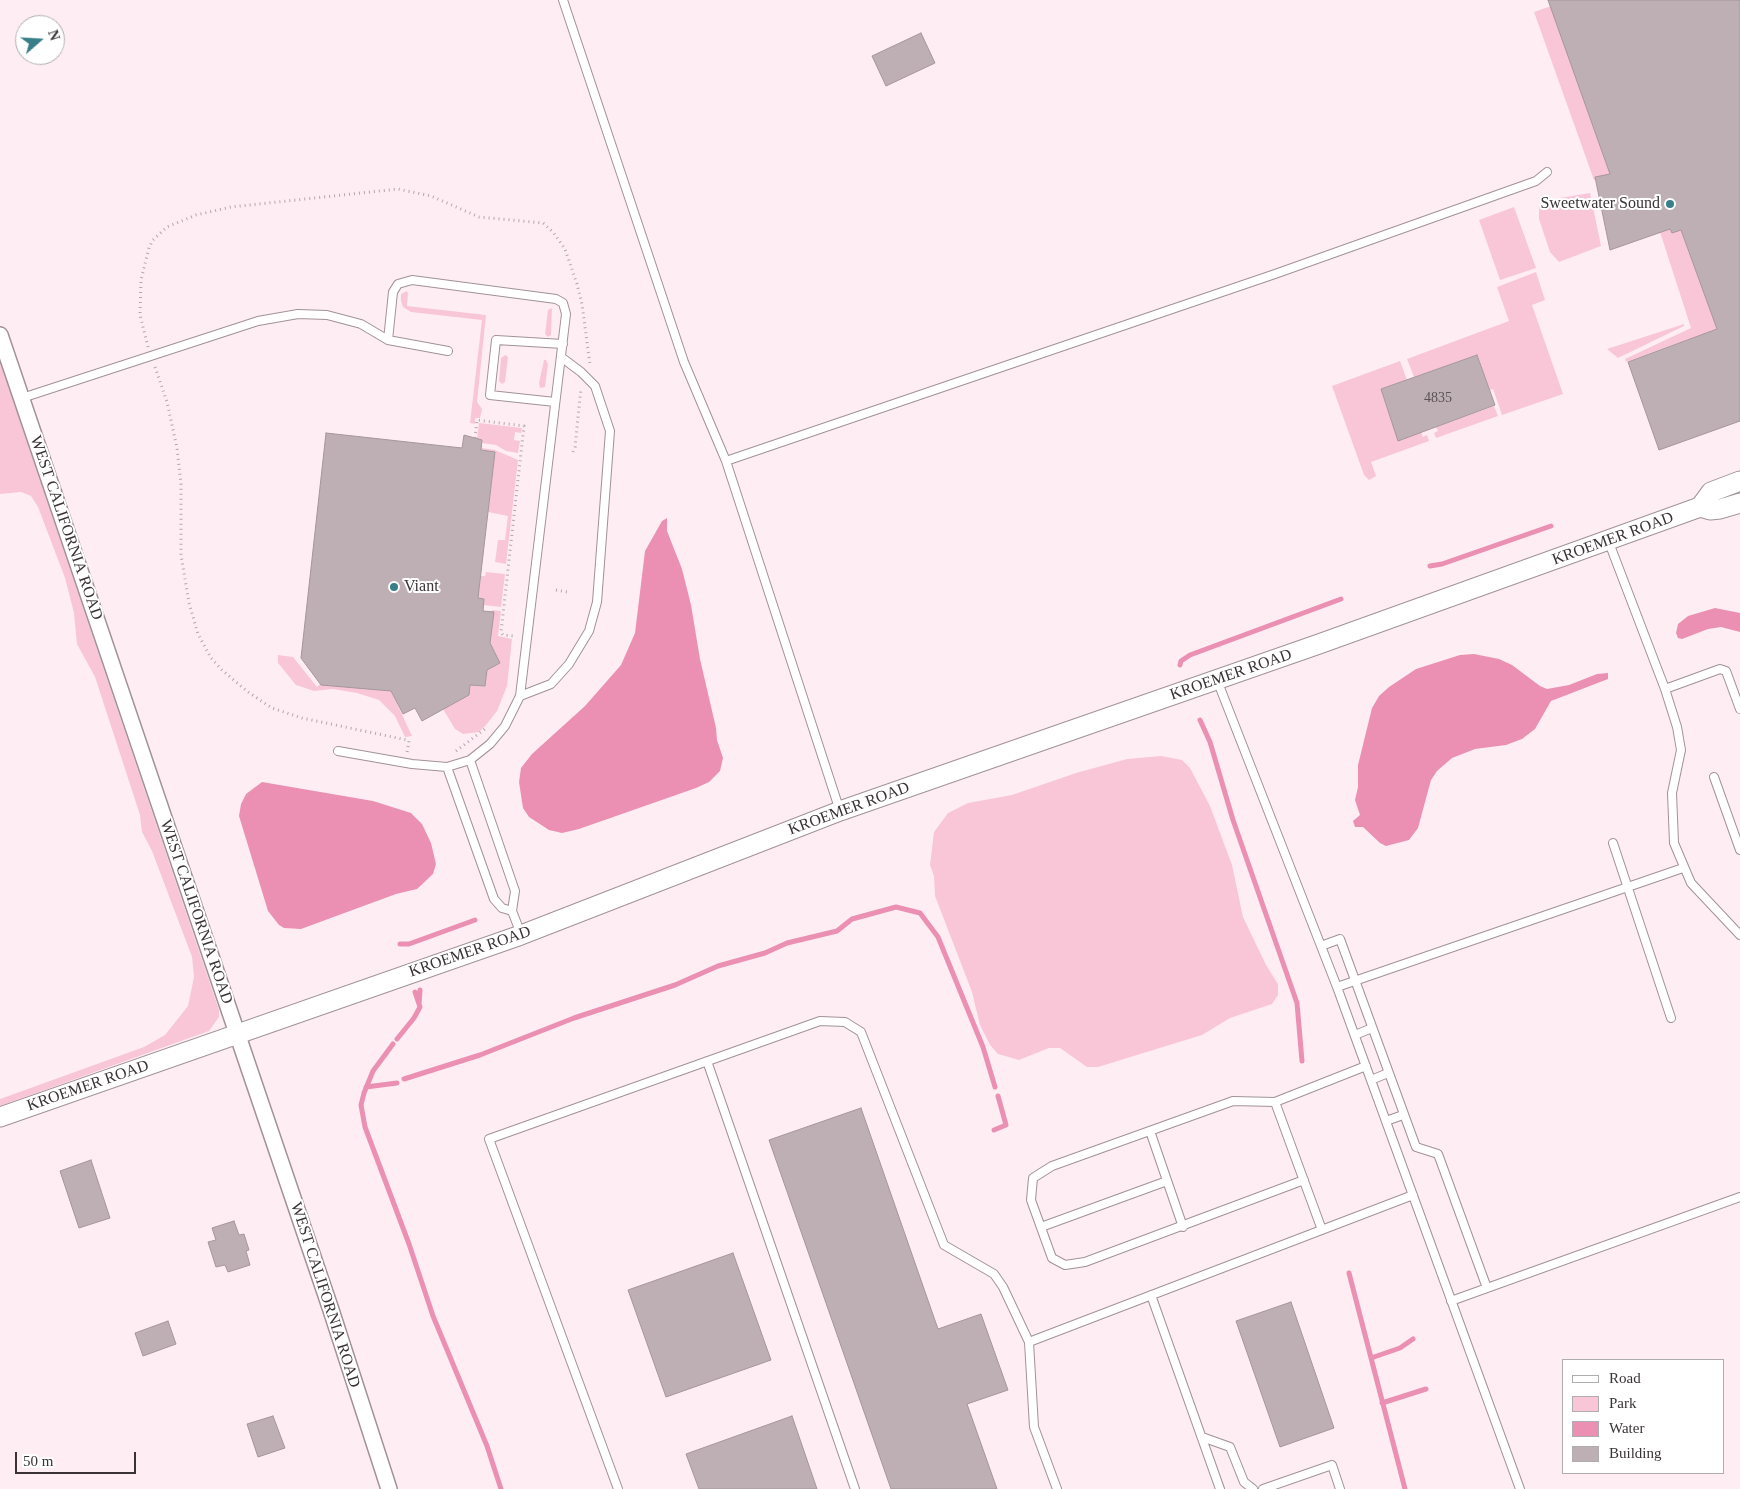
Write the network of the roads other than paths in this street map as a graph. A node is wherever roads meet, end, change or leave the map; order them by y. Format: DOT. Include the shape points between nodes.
graph roads {
  1 [pos="563,0"];
  2 [pos="1547,172"];
  3 [pos="0,335"];
  4 [pos="388,340"];
  5 [pos="562,344"];
  6 [pos="448,351"];
  7 [pos="561,357"];
  8 [pos="22,398"];
  9 [pos="555,402"];
  10 [pos="726,461"];
  11 [pos="1740,481"];
  12 [pos="1740,503"];
  13 [pos="1700,507"];
  14 [pos="1608,540"];
  15 [pos="1217,680"];
  16 [pos="1665,689"];
  17 [pos="520,696"];
  18 [pos="1740,709"];
  19 [pos="338,751"];
  20 [pos="470,760"];
  21 [pos="447,767"];
  22 [pos="1714,777"];
  23 [pos="840,811"];
  24 [pos="1613,843"];
  25 [pos="1740,850"];
  26 [pos="1683,868"];
  27 [pos="1627,887"];
  28 [pos="512,911"];
  29 [pos="522,935"];
  30 [pos="1740,935"];
  31 [pos="1321,946"];
  32 [pos="1355,981"];
  33 [pos="1337,987"];
  34 [pos="1672,1018"];
  35 [pos="1372,1028"];
  36 [pos="237,1034"];
  37 [pos="1355,1035"];
  38 [pos="707,1061"];
  39 [pos="1366,1066"];
  40 [pos="1388,1073"];
  41 [pos="1371,1080"];
  42 [pos="1275,1102"];
  43 [pos="1403,1115"];
  44 [pos="0,1117"];
  45 [pos="1386,1121"];
  46 [pos="1150,1131"];
  47 [pos="1304,1180"];
  48 [pos="1167,1181"];
  49 [pos="1413,1195"];
  50 [pos="1740,1197"];
  51 [pos="1041,1227"];
  52 [pos="1183,1227"];
  53 [pos="1322,1230"];
  54 [pos="1487,1288"];
  55 [pos="1151,1295"];
  56 [pos="1451,1301"];
  57 [pos="1028,1342"];
  58 [pos="1202,1437"];
  59 [pos="388,1489"];
  60 [pos="618,1489"];
  61 [pos="855,1489"];
  62 [pos="1057,1489"];
  63 [pos="1220,1489"];
  64 [pos="1253,1489"];
  65 [pos="1264,1489"];
  66 [pos="1340,1489"];
  67 [pos="1520,1489"];
  1 -- 10 [label="lane" via="684,362"];
  2 -- 10 [label="lane" via="1536,181 1274,274"];
  3 -- 8 [label="street, WEST CALIFORNIA ROAD"];
  4 -- 5 [label="lane" via="393,292 398,284 412,280 556,299 562,303 566,314"];
  4 -- 6 [label="lane"];
  4 -- 8 [label="lane" via="361,324 327,315 298,314 258,321"];
  5 -- 7 [label="lane"];
  5 -- 9 [label="lane" via="496,340 490,396"];
  7 -- 9 [label="lane"];
  7 -- 17 [label="lane" via="595,386 610,431 597,602 589,631 570,664 551,684"];
  8 -- 36 [label="street, WEST CALIFORNIA ROAD"];
  9 -- 17 [label="lane"];
  10 -- 23 [label="lane"];
  11 -- 13 [label="street, KROEMER ROAD" via="1711,492"];
  12 -- 13 [label="street, KROEMER ROAD" via="1710,510"];
  13 -- 14 [label="street, KROEMER ROAD"];
  14 -- 15 [label="street, KROEMER ROAD"];
  14 -- 16 [label="lane"];
  15 -- 23 [label="street, KROEMER ROAD"];
  15 -- 31 [label="lane"];
  16 -- 18 [label="lane" via="1720,669 1726,671"];
  16 -- 26 [label="lane" via="1681,750 1672,793 1674,843"];
  17 -- 20 [label="lane" via="490,744"];
  19 -- 21 [label="lane"];
  20 -- 21 [label="lane"];
  20 -- 28 [label="lane" via="515,891"];
  21 -- 28 [label="lane" via="494,898 502,908"];
  22 -- 25 [label="lane"];
  23 -- 29 [label="street, KROEMER ROAD"];
  24 -- 27 [label="lane"];
  26 -- 27 [label="lane"];
  26 -- 30 [label="lane" via="1691,883"];
  27 -- 32 [label="lane"];
  27 -- 34 [label="lane"];
  28 -- 29 [label="lane"];
  29 -- 36 [label="street, KROEMER ROAD"];
  31 -- 32 [label="lane" via="1340,940"];
  31 -- 33 [label="lane"];
  32 -- 33 [label="lane"];
  32 -- 35 [label="lane"];
  33 -- 37 [label="lane"];
  35 -- 37 [label="lane"];
  35 -- 40 [label="lane"];
  36 -- 44 [label="street, KROEMER ROAD"];
  36 -- 59 [label="street, WEST CALIFORNIA ROAD"];
  37 -- 39 [label="lane"];
  38 -- 57 [label="lane" via="820,1021 845,1022 861,1032 944,1245 994,1274"];
  38 -- 60 [label="lane" via="489,1139"];
  38 -- 61 [label="lane"];
  39 -- 41 [label="lane"];
  39 -- 42 [label="lane"];
  40 -- 41 [label="lane"];
  40 -- 43 [label="lane"];
  41 -- 45 [label="lane"];
  42 -- 46 [label="lane" via="1233,1101"];
  42 -- 47 [label="lane"];
  43 -- 45 [label="lane"];
  43 -- 54 [label="lane" via="1416,1147 1438,1154"];
  45 -- 49 [label="lane"];
  46 -- 48 [label="lane"];
  46 -- 51 [label="lane" via="1052,1166 1033,1178 1031,1200"];
  47 -- 52 [label="lane"];
  47 -- 53 [label="lane"];
  48 -- 51 [label="lane"];
  48 -- 52 [label="lane"];
  49 -- 53 [label="lane"];
  49 -- 56 [label="lane"];
  50 -- 54 [label="lane"];
  51 -- 52 [label="lane" via="1052,1258 1065,1266"];
  53 -- 55 [label="lane"];
  54 -- 56 [label="lane"];
  55 -- 57 [label="lane"];
  55 -- 58 [label="lane"];
  56 -- 67 [label="lane"];
  57 -- 62 [label="lane" via="1034,1427"];
  58 -- 63 [label="lane"];
  58 -- 64 [label="lane" via="1230,1447 1244,1482"];
  65 -- 66 [label="lane" via="1332,1465"];
}
